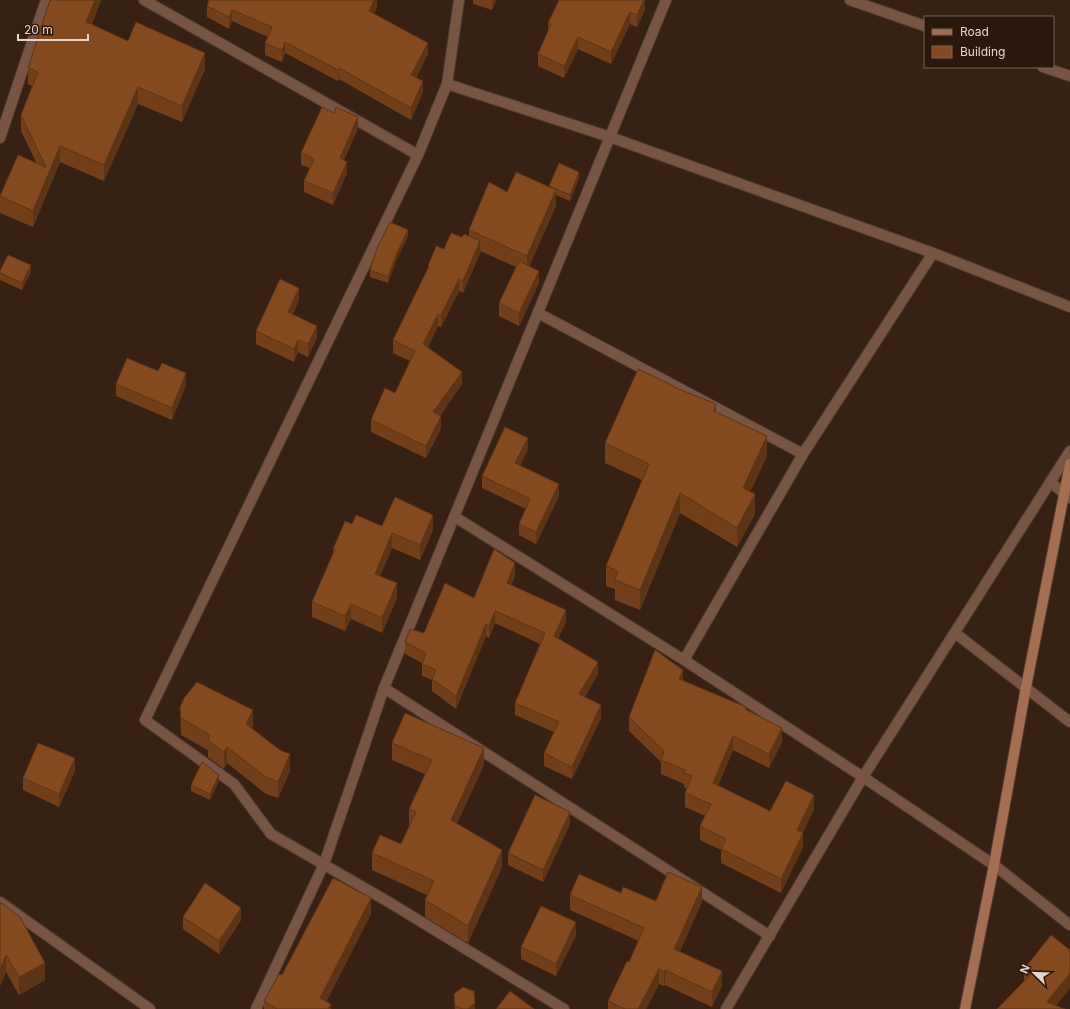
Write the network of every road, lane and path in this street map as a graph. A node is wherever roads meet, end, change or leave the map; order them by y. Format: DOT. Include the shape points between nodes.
graph roads {
  1 [pos="46,0"];
  2 [pos="144,0"];
  3 [pos="459,0"];
  4 [pos="666,0"];
  5 [pos="850,0"];
  6 [pos="924,26"];
  7 [pos="1046,68"];
  8 [pos="1070,76"];
  9 [pos="447,84"];
  10 [pos="610,137"];
  11 [pos="0,138"];
  12 [pos="418,154"];
  13 [pos="933,253"];
  14 [pos="1070,307"];
  15 [pos="538,312"];
  16 [pos="1070,451"];
  17 [pos="803,454"];
  18 [pos="1070,464"];
  19 [pos="1050,482"];
  20 [pos="1067,496"];
  21 [pos="455,517"];
  22 [pos="955,633"];
  23 [pos="684,660"];
  24 [pos="1026,687"];
  25 [pos="384,688"];
  26 [pos="1070,722"];
  27 [pos="863,777"];
  28 [pos="324,864"];
  29 [pos="994,865"];
  30 [pos="0,902"];
  31 [pos="1070,925"];
  32 [pos="770,936"];
  33 [pos="150,1009"];
  34 [pos="256,1009"];
  35 [pos="564,1009"];
  36 [pos="726,1009"];
  37 [pos="965,1009"];
  1 -- 11 [label="street"];
  2 -- 12 [label="street"];
  3 -- 9 [label="street"];
  4 -- 10 [label="street"];
  5 -- 6 [label="street"];
  7 -- 8 [label="street"];
  9 -- 10 [label="street"];
  9 -- 12 [label="street"];
  10 -- 13 [label="street"];
  10 -- 15 [label="street"];
  12 -- 28 [label="street" via="145,720 234,784 271,834"];
  13 -- 14 [label="street"];
  13 -- 17 [label="street"];
  15 -- 17 [label="street"];
  15 -- 21 [label="street"];
  16 -- 19 [label="street"];
  17 -- 23 [label="street"];
  18 -- 20 [label="street"];
  19 -- 20 [label="street"];
  19 -- 22 [label="street"];
  20 -- 24 [label="street"];
  21 -- 23 [label="street"];
  21 -- 25 [label="street"];
  22 -- 24 [label="street"];
  22 -- 27 [label="street"];
  23 -- 27 [label="street"];
  24 -- 26 [label="street"];
  24 -- 29 [label="street"];
  25 -- 28 [label="street"];
  25 -- 32 [label="street"];
  27 -- 29 [label="street"];
  27 -- 32 [label="street"];
  28 -- 34 [label="street"];
  28 -- 35 [label="street"];
  29 -- 31 [label="street"];
  29 -- 37 [label="street"];
  30 -- 33 [label="street"];
  32 -- 36 [label="street"];
}
